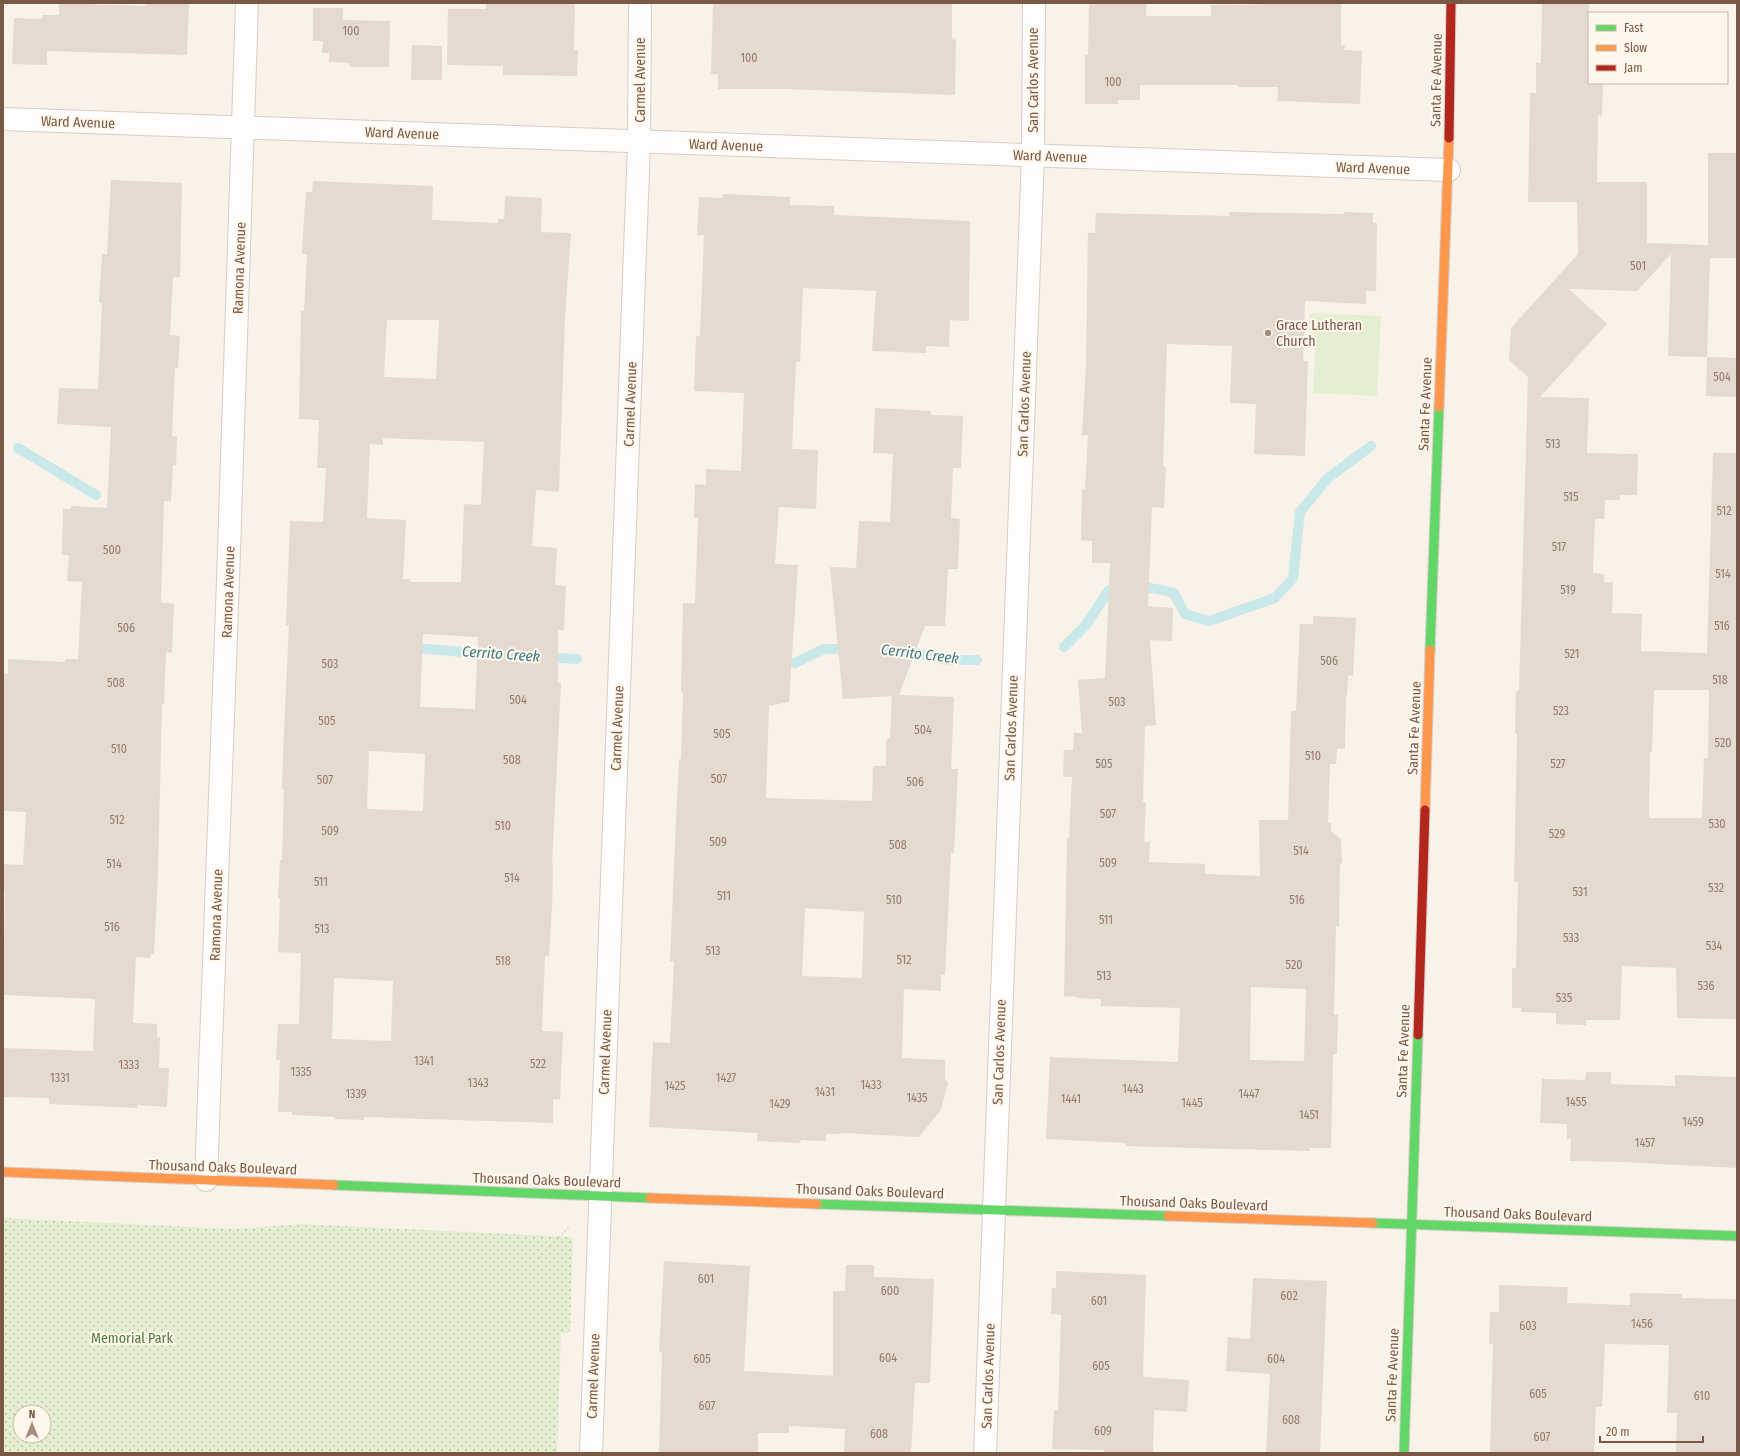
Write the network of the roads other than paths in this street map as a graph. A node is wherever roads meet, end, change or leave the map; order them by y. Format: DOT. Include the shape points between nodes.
graph roads {
  1 [pos="247,3"];
  2 [pos="640,3"];
  3 [pos="1034,3"];
  4 [pos="1451,3"];
  5 [pos="3,119"];
  6 [pos="244,127"];
  7 [pos="639,142"];
  8 [pos="1033,155"];
  9 [pos="1449,170"];
  10 [pos="3,1172"];
  11 [pos="206,1180"];
  12 [pos="599,1196"];
  13 [pos="993,1209"];
  14 [pos="1411,1224"];
  15 [pos="1737,1236"];
  16 [pos="591,1453"];
  17 [pos="985,1453"];
  18 [pos="1404,1453"];
  1 -- 6 [label="street, Ramona Avenue"];
  2 -- 7 [label="street, Carmel Avenue"];
  3 -- 8 [label="street, San Carlos Avenue"];
  4 -- 9 [label="street, Santa Fe Avenue"];
  5 -- 6 [label="street, Ward Avenue"];
  6 -- 7 [label="street, Ward Avenue"];
  6 -- 11 [label="street, Ramona Avenue"];
  7 -- 8 [label="street, Ward Avenue"];
  7 -- 12 [label="street, Carmel Avenue"];
  8 -- 9 [label="street, Ward Avenue"];
  8 -- 13 [label="street, San Carlos Avenue"];
  9 -- 14 [label="street, Santa Fe Avenue"];
  10 -- 11 [label="street, Thousand Oaks Boulevard"];
  11 -- 12 [label="street, Thousand Oaks Boulevard"];
  12 -- 13 [label="street, Thousand Oaks Boulevard"];
  12 -- 16 [label="street, Carmel Avenue"];
  13 -- 14 [label="street, Thousand Oaks Boulevard"];
  13 -- 17 [label="street, San Carlos Avenue"];
  14 -- 15 [label="street, Thousand Oaks Boulevard"];
  14 -- 18 [label="street, Santa Fe Avenue"];
}
